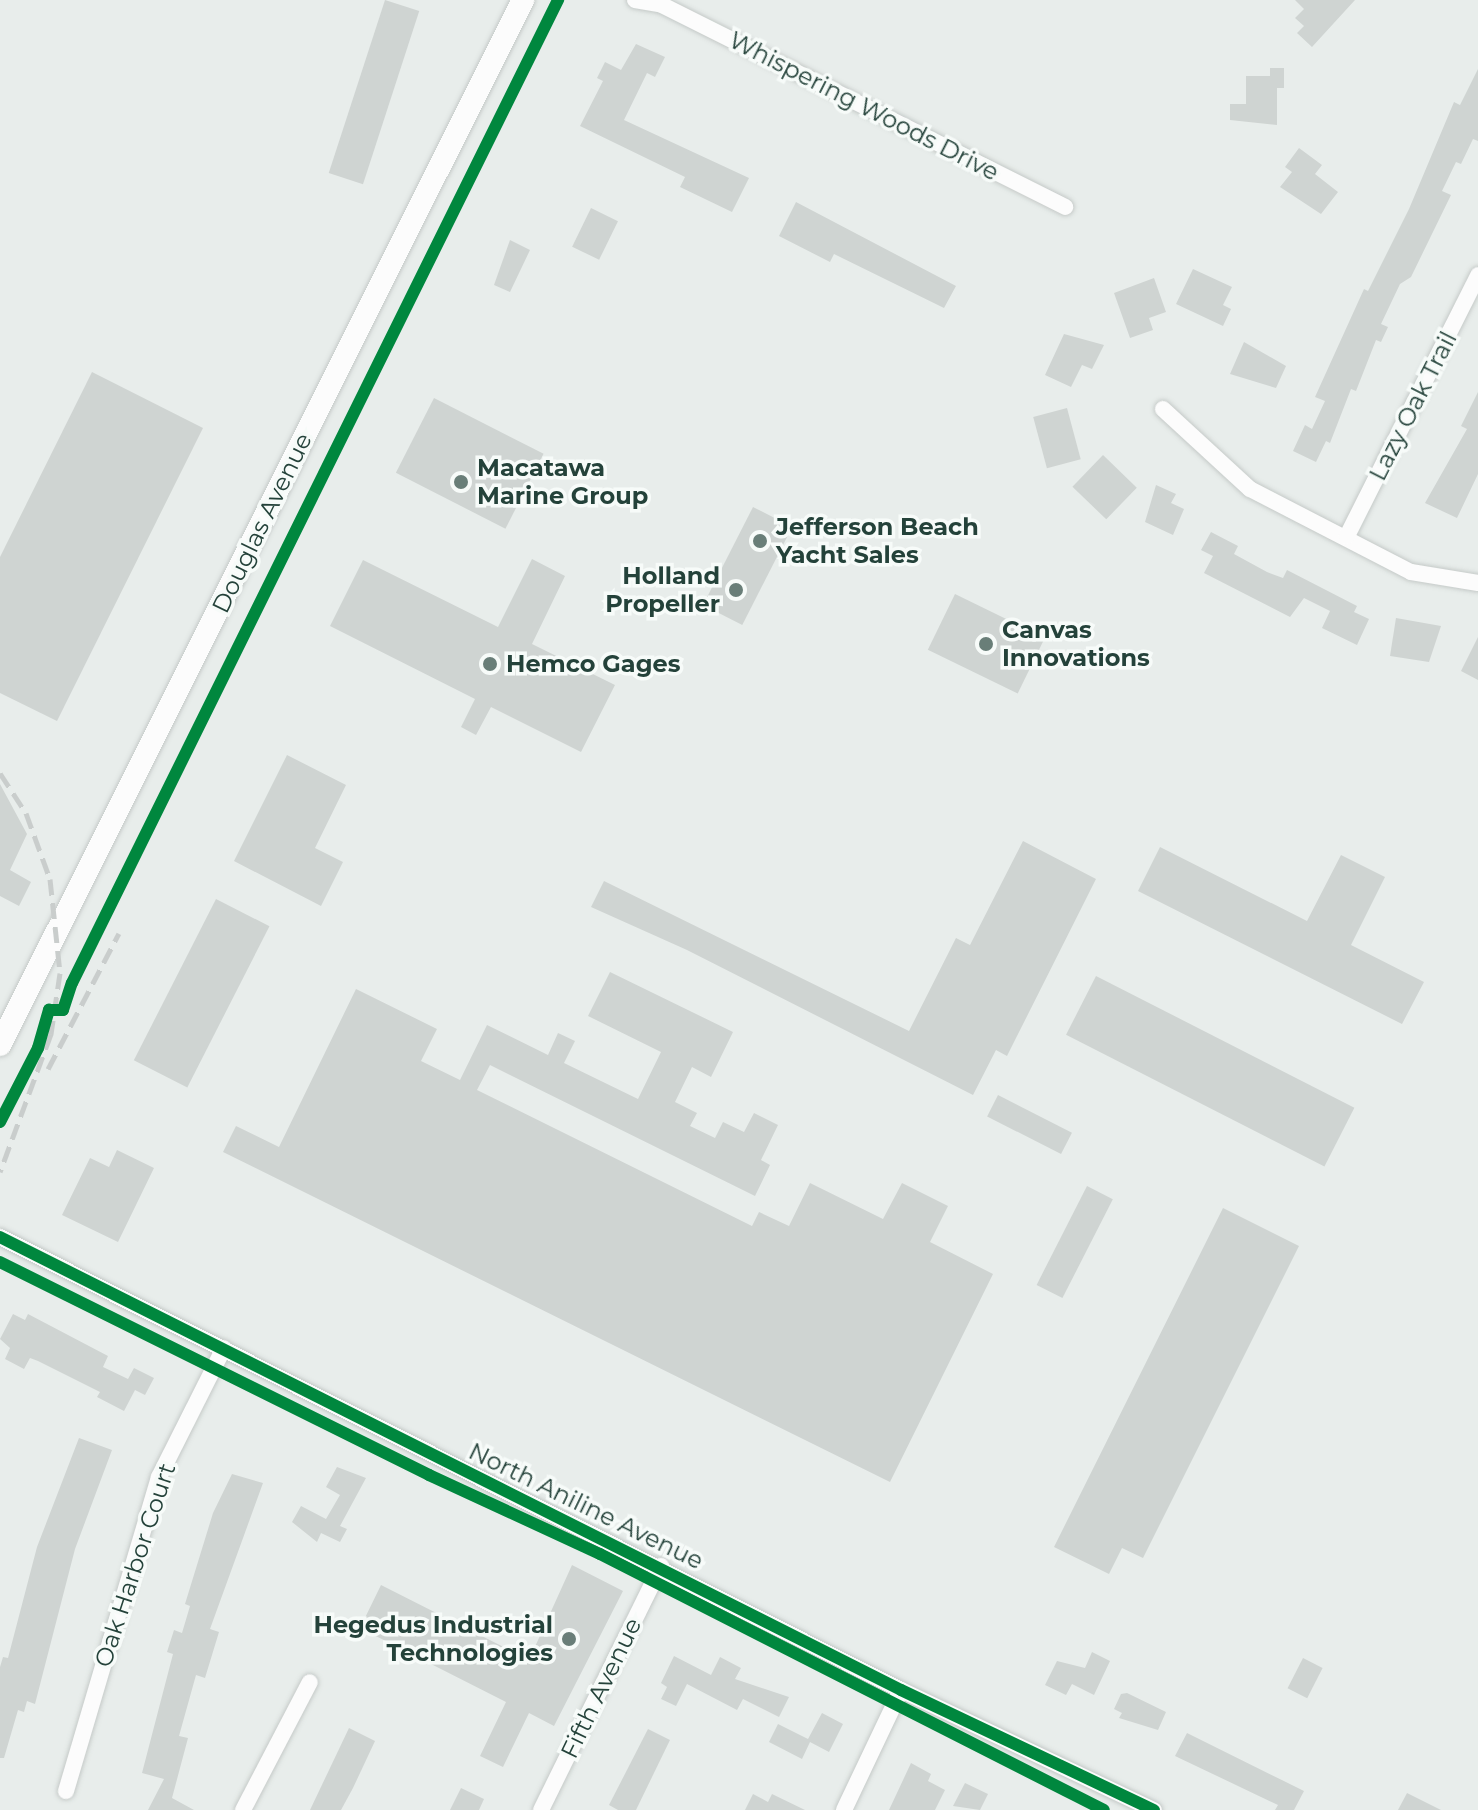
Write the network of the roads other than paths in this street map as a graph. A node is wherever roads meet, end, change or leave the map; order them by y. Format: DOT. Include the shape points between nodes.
graph roads {
  1 [pos="523,0"];
  2 [pos="635,0"];
  3 [pos="661,2"];
  4 [pos="1065,207"];
  5 [pos="1478,275"];
  6 [pos="1163,409"];
  7 [pos="1347,536"];
  8 [pos="1478,583"];
  9 [pos="0,1045"];
  10 [pos="0,1237"];
  11 [pos="224,1348"];
  12 [pos="661,1566"];
  13 [pos="310,1682"];
  14 [pos="901,1690"];
  15 [pos="66,1791"];
  16 [pos="1150,1809"];
  17 [pos="243,1810"];
  18 [pos="541,1810"];
  19 [pos="844,1810"];
  1 -- 9 [label="street, Douglas Avenue"];
  2 -- 3 [label="street, Whispering Woods Drive"];
  3 -- 4 [label="street, Whispering Woods Drive"];
  5 -- 7 [label="street, Lazy Oak Trail"];
  6 -- 7 [label="street" via="1250,489"];
  7 -- 8 [label="street" via="1411,572"];
  10 -- 11 [label="street, North Aniline Avenue"];
  11 -- 12 [label="street, North Aniline Avenue"];
  11 -- 15 [label="street, Oak Harbor Court" via="159,1477"];
  12 -- 14 [label="street, North Aniline Avenue"];
  12 -- 18 [label="street, Fifth Avenue"];
  13 -- 17 [label="street"];
  14 -- 16 [label="street, North Aniline Avenue"];
  14 -- 19 [label="street"];
}
